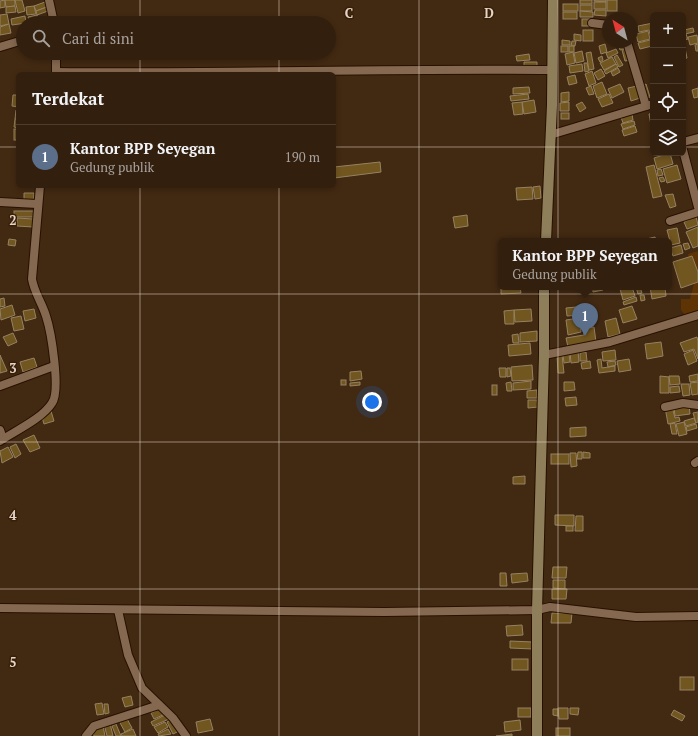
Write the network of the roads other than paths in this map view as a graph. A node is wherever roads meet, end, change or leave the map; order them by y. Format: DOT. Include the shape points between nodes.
graph roads {
  1 [pos="48,0"];
  2 [pos="553,0"];
  3 [pos="52,16"];
  4 [pos="592,23"];
  5 [pos="602,24"];
  6 [pos="16,42"];
  7 [pos="0,47"];
  8 [pos="629,48"];
  9 [pos="56,60"];
  10 [pos="552,70"];
  11 [pos="56,72"];
  12 [pos="224,72"];
  13 [pos="649,105"];
  14 [pos="550,135"];
  15 [pos="698,138"];
  16 [pos="686,141"];
  17 [pos="685,156"];
  18 [pos="40,188"];
  19 [pos="0,202"];
  20 [pos="37,204"];
  21 [pos="698,207"];
  22 [pos="698,212"];
  23 [pos="670,221"];
  24 [pos="546,238"];
  25 [pos="544,290"];
  26 [pos="698,315"];
  27 [pos="544,355"];
  28 [pos="54,366"];
  29 [pos="0,386"];
  30 [pos="698,405"];
  31 [pos="665,407"];
  32 [pos="0,430"];
  33 [pos="2,440"];
  34 [pos="0,608"];
  35 [pos="118,610"];
  36 [pos="537,610"];
  37 [pos="698,616"];
  38 [pos="159,705"];
  39 [pos="86,736"];
  40 [pos="186,736"];
  41 [pos="537,736"];
  1 -- 3 [label="street"];
  2 -- 10 [label="main road"];
  4 -- 5 [label="street"];
  6 -- 7 [label="street"];
  8 -- 13 [label="street"];
  9 -- 11 [label="street"];
  10 -- 12 [label="street"];
  10 -- 14 [label="main road"];
  13 -- 14 [label="street"];
  14 -- 24 [label="main road"];
  15 -- 16 [label="street"];
  17 -- 21 [label="street"];
  18 -- 20 [label="street"];
  19 -- 20 [label="street"];
  20 -- 28 [label="street" via="32,279 35,293 47,318"];
  22 -- 23 [label="street"];
  25 -- 27 [label="main road"];
  26 -- 27 [label="street" via="610,342"];
  27 -- 36 [label="main road"];
  28 -- 29 [label="street"];
  28 -- 33 [label="street" via="57,391 52,403 44,412"];
  30 -- 31 [label="street" via="683,403"];
  32 -- 33 [label="street"];
  34 -- 35 [label="street"];
  35 -- 36 [label="street"];
  35 -- 38 [label="street" via="124,643 132,666 145,693"];
  36 -- 37 [label="street" via="556,608 629,616"];
  36 -- 41 [label="main road"];
  38 -- 39 [label="street" via="94,726"];
  38 -- 40 [label="street" via="173,718"];
}
